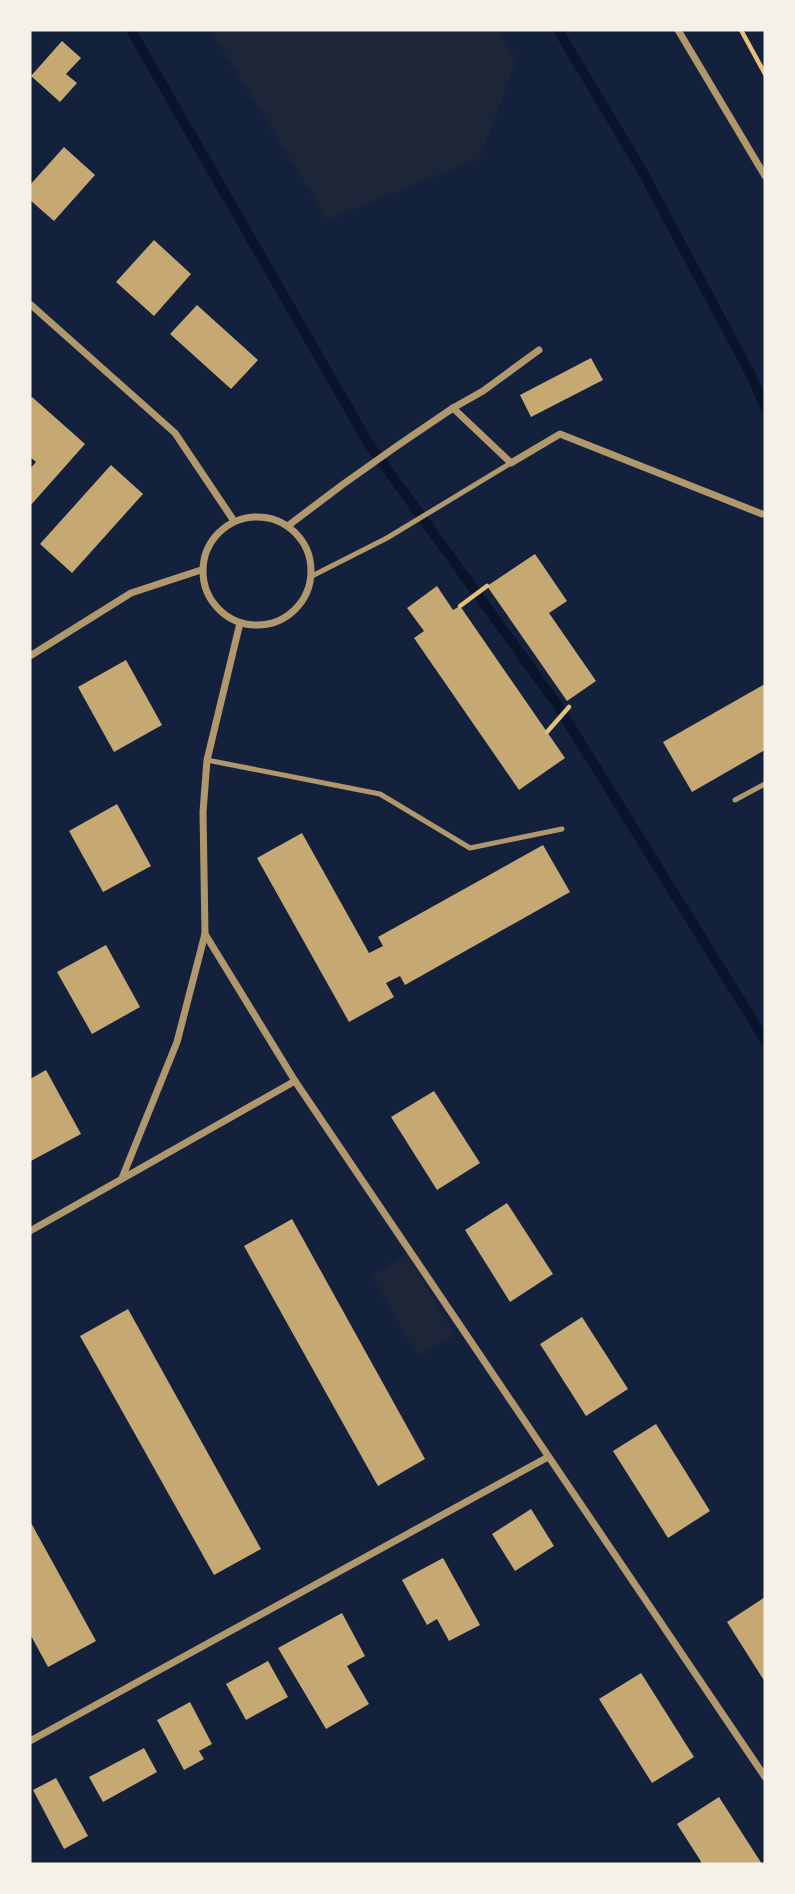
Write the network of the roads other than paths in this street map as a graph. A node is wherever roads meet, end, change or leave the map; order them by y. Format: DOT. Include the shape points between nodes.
graph roads {
  1 [pos="678,30"];
  2 [pos="765,176"];
  3 [pos="30,304"];
  4 [pos="539,350"];
  5 [pos="453,408"];
  6 [pos="511,463"];
  7 [pos="764,517"];
  8 [pos="234,521"];
  9 [pos="289,526"];
  10 [pos="201,570"];
  11 [pos="312,576"];
  12 [pos="240,623"];
  13 [pos="30,656"];
  14 [pos="207,760"];
  15 [pos="765,784"];
  16 [pos="736,800"];
  17 [pos="562,829"];
  18 [pos="205,934"];
  19 [pos="295,1081"];
  20 [pos="122,1178"];
  21 [pos="30,1231"];
  22 [pos="548,1457"];
  23 [pos="30,1741"];
  24 [pos="765,1777"];
  1 -- 2 [label="street"];
  3 -- 8 [label="street" via="176,433"];
  4 -- 5 [label="street"];
  5 -- 6 [label="street"];
  5 -- 9 [label="street"];
  6 -- 7 [label="street" via="560,434"];
  6 -- 11 [label="lane" via="387,538"];
  8 -- 9 [label="street" via="262,516"];
  8 -- 10 [label="street" via="213,538"];
  9 -- 11 [label="street" via="308,548"];
  10 -- 12 [label="street" via="218,610"];
  10 -- 13 [label="street" via="131,593"];
  11 -- 12 [label="street" via="304,599 288,616 265,625"];
  12 -- 14 [label="street"];
  14 -- 17 [label="lane" via="380,793 470,848"];
  14 -- 18 [label="street"];
  15 -- 16 [label="lane"];
  18 -- 19 [label="street"];
  18 -- 20 [label="street" via="177,1042"];
  19 -- 20 [label="street"];
  19 -- 22 [label="street"];
  20 -- 21 [label="street"];
  22 -- 23 [label="street"];
  22 -- 24 [label="street"];
}
